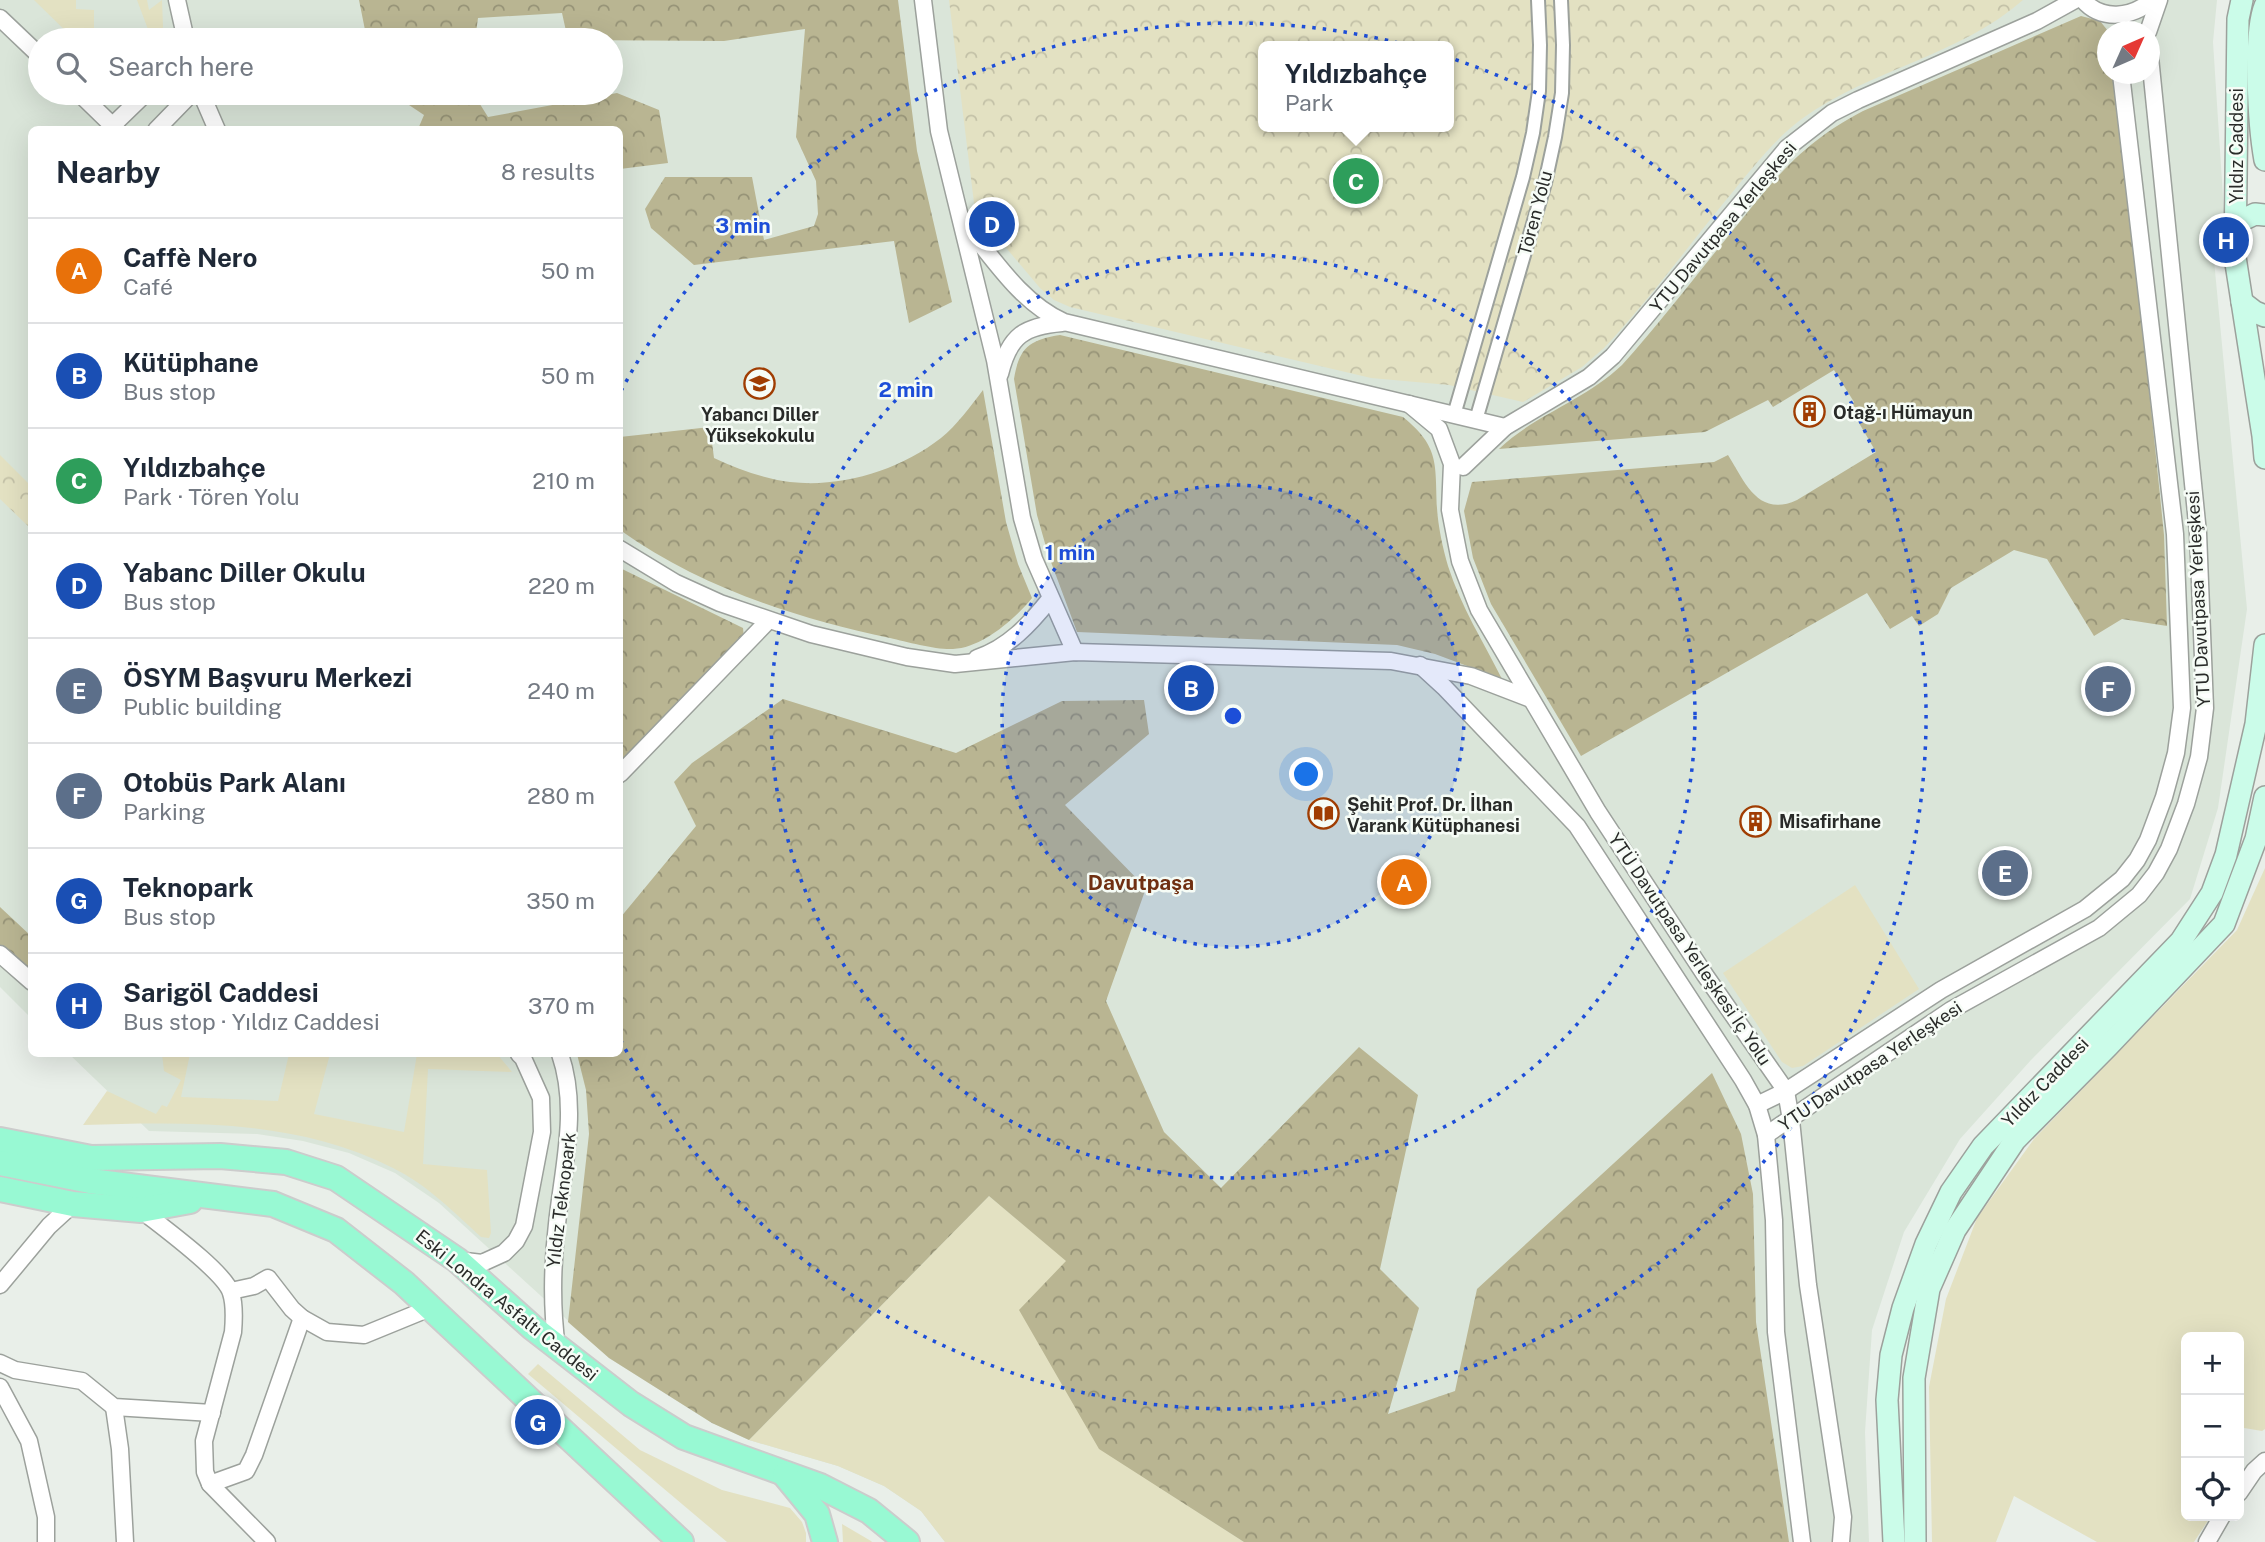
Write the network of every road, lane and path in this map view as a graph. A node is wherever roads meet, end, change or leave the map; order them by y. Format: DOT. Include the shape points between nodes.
graph roads {
  1 [pos="177,0"];
  2 [pos="923,0"];
  3 [pos="1538,0"];
  4 [pos="1561,0"];
  5 [pos="2075,0"];
  6 [pos="2082,0"];
  7 [pos="2152,0"];
  8 [pos="2159,0"];
  9 [pos="2242,0"];
  10 [pos="2264,13"];
  11 [pos="0,18"];
  12 [pos="2112,21"];
  13 [pos="2118,21"];
  14 [pos="2152,21"];
  15 [pos="184,28"];
  16 [pos="28,45"];
  17 [pos="2123,84"];
  18 [pos="2153,84"];
  19 [pos="92,105"];
  20 [pos="135,105"];
  21 [pos="180,105"];
  22 [pos="206,105"];
  23 [pos="114,126"];
  24 [pos="116,126"];
  25 [pos="160,126"];
  26 [pos="215,126"];
  27 [pos="2265,160"];
  28 [pos="2265,215"];
  29 [pos="960,219"];
  30 [pos="2236,223"];
  31 [pos="2242,302"];
  32 [pos="2265,316"];
  33 [pos="1064,322"];
  34 [pos="999,382"];
  35 [pos="1409,404"];
  36 [pos="1454,415"];
  37 [pos="1476,420"];
  38 [pos="1505,427"];
  39 [pos="2265,458"];
  40 [pos="1463,467"];
  41 [pos="623,551"];
  42 [pos="1050,599"];
  43 [pos="768,621"];
  44 [pos="2265,645"];
  45 [pos="1075,652"];
  46 [pos="955,664"];
  47 [pos="1420,665"];
  48 [pos="1531,699"];
  49 [pos="623,771"];
  50 [pos="2265,797"];
  51 [pos="0,954"];
  52 [pos="28,978"];
  53 [pos="522,1057"];
  54 [pos="561,1057"];
  55 [pos="1786,1091"];
  56 [pos="1757,1105"];
  57 [pos="1791,1120"];
  58 [pos="0,1125"];
  59 [pos="1766,1135"];
  60 [pos="0,1140"];
  61 [pos="220,1156"];
  62 [pos="0,1163"];
  63 [pos="0,1189"];
  64 [pos="214,1196"];
  65 [pos="73,1204"];
  66 [pos="141,1210"];
  67 [pos="457,1261"];
  68 [pos="0,1285"];
  69 [pos="231,1291"];
  70 [pos="430,1308"];
  71 [pos="302,1318"];
  72 [pos="557,1348"];
  73 [pos="0,1363"];
  74 [pos="0,1387"];
  75 [pos="114,1407"];
  76 [pos="212,1413"];
  77 [pos="2265,1461"];
  78 [pos="784,1473"];
  79 [pos="210,1484"];
  80 [pos="2244,1486"];
  81 [pos="2219,1521"];
  82 [pos="46,1542"];
  83 [pos="125,1542"];
  84 [pos="267,1542"];
  85 [pos="681,1542"];
  86 [pos="825,1542"];
  87 [pos="907,1542"];
  88 [pos="1802,1542"];
  89 [pos="1842,1542"];
  90 [pos="1894,1542"];
  91 [pos="1915,1542"];
  92 [pos="2207,1542"];
  1 -- 15 [label="street"];
  2 -- 29 [label="street" via="939,131"];
  3 -- 36 [label="street, Tören Yolu" via="1539,91 1532,133"];
  4 -- 37 [label="street, Tören Yolu" via="1562,93 1555,137"];
  5 -- 38 [label="street, YTU Davutpasa Yerleşkesi" via="1858,100 1809,129 1768,168 1607,362"];
  6 -- 12 [label="street"];
  7 -- 13 [label="street"];
  8 -- 14 [label="street"];
  9 -- 30 [label="main road, Yıldız Caddesi"];
  10 -- 27 [label="main road, Yıldız Caddesi" via="2259,73"];
  11 -- 16 [label="street"];
  17 -- 55 [label="street, YTU Davutpasa Yerleşkesi" via="2175,534 2182,708 2164,797 2137,860 2104,895 1941,990"];
  18 -- 57 [label="street, YTU Davutpasa Yerleşkesi" via="2198,533 2204,708 2199,757 2186,804 2156,873 2099,928 1951,1010"];
  19 -- 23 [label="street"];
  20 -- 24 [label="street"];
  21 -- 25 [label="street"];
  22 -- 26 [label="street"];
  28 -- 30 [label="main road" via="2255,214"];
  29 -- 33 [label="street" via="1026,297 1045,314"];
  29 -- 34 [label="street"];
  30 -- 31 [label="main road, Yıldız Caddesi" via="2235,257"];
  31 -- 32 [label="main road"];
  31 -- 39 [label="main road, Yıldız Caddesi"];
  33 -- 34 [label="street" via="1039,325 1017,337 1005,355"];
  33 -- 35 [label="street"];
  34 -- 42 [label="street" via="1022,518"];
  35 -- 36 [label="street"];
  35 -- 48 [label="street, YTÜ Davutpasa Yerleşkesi İç Yolu" via="1439,429 1452,464 1450,510 1460,561 1479,610"];
  36 -- 37 [label="street"];
  37 -- 38 [label="street"];
  38 -- 40 [label="street, YTU Davutpasa Yerleşkesi"];
  41 -- 43 [label="street" via="676,583"];
  42 -- 45 [label="street"];
  42 -- 46 [label="street" via="1008,642"];
  43 -- 46 [label="street" via="857,646"];
  43 -- 49 [label="street"];
  44 -- 90 [label="main road, Yıldız Caddesi" via="2256,724 2212,893 2181,941 1983,1146 1951,1192 1926,1244 1891,1356 1887,1400"];
  45 -- 46 [label="street"];
  45 -- 47 [label="street" via="1391,660"];
  47 -- 48 [label="street" via="1471,676"];
  47 -- 56 [label="street, YTÜ Davutpasa Yerleşkesi İç Yolu" via="1577,826"];
  48 -- 55 [label="street, YTÜ Davutpasa Yerleşkesi İç Yolu" via="1704,975"];
  50 -- 91 [label="main road, Yıldız Caddesi" via="2256,839 2224,924 2015,1140 1955,1230 1929,1289 1914,1378"];
  51 -- 52 [label="street"];
  53 -- 67 [label="street, Yıldız Teknopark" via="541,1098 542,1132 524,1226 504,1253 482,1263"];
  54 -- 72 [label="street, Yıldız Teknopark" via="570,1118 552,1284"];
  55 -- 56 [label="street, YTU Davutpasa Yerleşkesi"];
  55 -- 57 [label="street, YTÜ Davutpasa Yerleşkesi İç Yolu"];
  56 -- 59 [label="street, YTÜ Davutpasa Yerleşkesi İç Yolu"];
  57 -- 59 [label="street, YTU Davutpasa Yerleşkesi"];
  57 -- 89 [label="street, YTÜ Davutpasa Yerleşkesi İç Yolu" via="1808,1285 1843,1517"];
  58 -- 61 [label="main road" via="52,1136"];
  59 -- 88 [label="street, YTÜ Davutpasa Yerleşkesi İç Yolu" via="1774,1220 1776,1332"];
  60 -- 61 [label="main road, Eski Londra Asfaltı Caddesi" via="91,1158"];
  61 -- 67 [label="main road, Eski Londra Asfaltı Caddesi" via="286,1162 335,1178"];
  62 -- 64 [label="main road" via="90,1181"];
  63 -- 65 [label="main road"];
  64 -- 66 [label="main road"];
  64 -- 70 [label="main road" via="273,1204 336,1230"];
  65 -- 66 [label="main road"];
  65 -- 68 [label="street"];
  66 -- 69 [label="street"];
  67 -- 72 [label="main road, Eski Londra Asfaltı Caddesi"];
  69 -- 71 [label="street" via="268,1278"];
  69 -- 76 [label="street" via="233,1332"];
  70 -- 71 [label="street" via="364,1335 327,1332"];
  70 -- 85 [label="main road"];
  71 -- 79 [label="street" via="250,1463 241,1474"];
  72 -- 78 [label="main road, Eski Londra Asfaltı Caddesi" via="684,1437"];
  73 -- 75 [label="street" via="15,1370 82,1381"];
  74 -- 82 [label="street" via="29,1441 47,1517"];
  75 -- 76 [label="street"];
  75 -- 83 [label="street"];
  76 -- 79 [label="street" via="203,1449"];
  77 -- 80 [label="street"];
  78 -- 86 [label="main road" via="817,1514"];
  78 -- 87 [label="main road, Eski Londra Asfaltı Caddesi" via="869,1511"];
  79 -- 84 [label="street"];
  81 -- 92 [label="street"];
}
